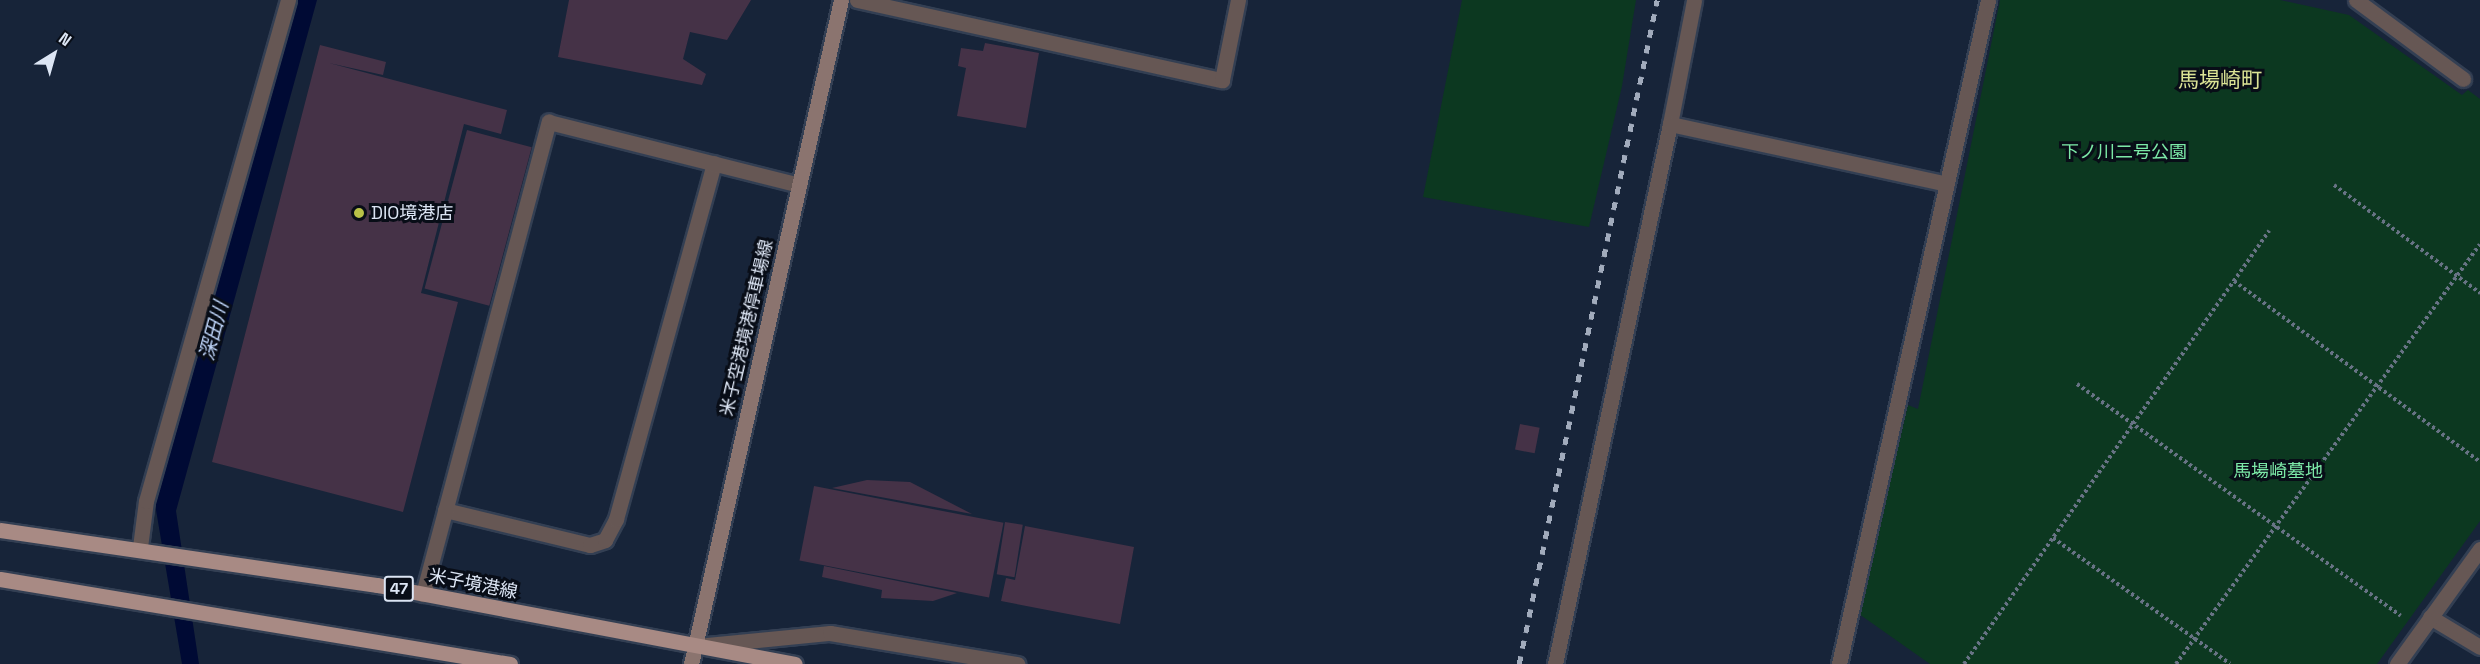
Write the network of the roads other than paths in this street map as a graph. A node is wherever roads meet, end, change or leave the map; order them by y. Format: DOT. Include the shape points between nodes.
graph roads {
  1 [pos="288,0"];
  2 [pos="841,0"];
  3 [pos="857,0"];
  4 [pos="1238,0"];
  5 [pos="1694,0"];
  6 [pos="1988,0"];
  7 [pos="2356,0"];
  8 [pos="2463,80"];
  9 [pos="1670,124"];
  10 [pos="714,163"];
  11 [pos="1947,184"];
  12 [pos="799,185"];
  13 [pos="445,510"];
  14 [pos="0,530"];
  15 [pos="140,548"];
  16 [pos="2480,549"];
  17 [pos="0,579"];
  18 [pos="423,594"];
  19 [pos="2426,624"];
  20 [pos="695,646"];
  21 [pos="2480,647"];
  22 [pos="510,664"];
  23 [pos="691,664"];
  24 [pos="795,664"];
  25 [pos="1017,664"];
  26 [pos="1555,664"];
  27 [pos="1839,664"];
  28 [pos="2397,664"];
  1 -- 15 [label="street" via="146,501"];
  2 -- 12 [label="main road, 米子空港境港停車場線"];
  3 -- 4 [label="street" via="1222,80"];
  5 -- 9 [label="street"];
  6 -- 11 [label="street"];
  7 -- 8 [label="street"];
  9 -- 11 [label="street"];
  9 -- 26 [label="street"];
  10 -- 12 [label="street"];
  10 -- 13 [label="street" via="616,519 605,540 590,545"];
  10 -- 13 [label="street" via="549,122"];
  11 -- 27 [label="street"];
  12 -- 20 [label="main road, 米子空港境港停車場線"];
  13 -- 18 [label="street"];
  14 -- 15 [label="main road, 米子境港線 / 47"];
  15 -- 18 [label="main road, 米子境港線 / 47"];
  16 -- 19 [label="street"];
  17 -- 22 [label="main road"];
  18 -- 20 [label="main road, 米子境港線 / 47"];
  19 -- 21 [label="street"];
  19 -- 28 [label="street"];
  20 -- 23 [label="main road, 米子空港境港停車場線"];
  20 -- 24 [label="main road, 米子境港線 / 47"];
  20 -- 25 [label="street" via="830,633"];
}
